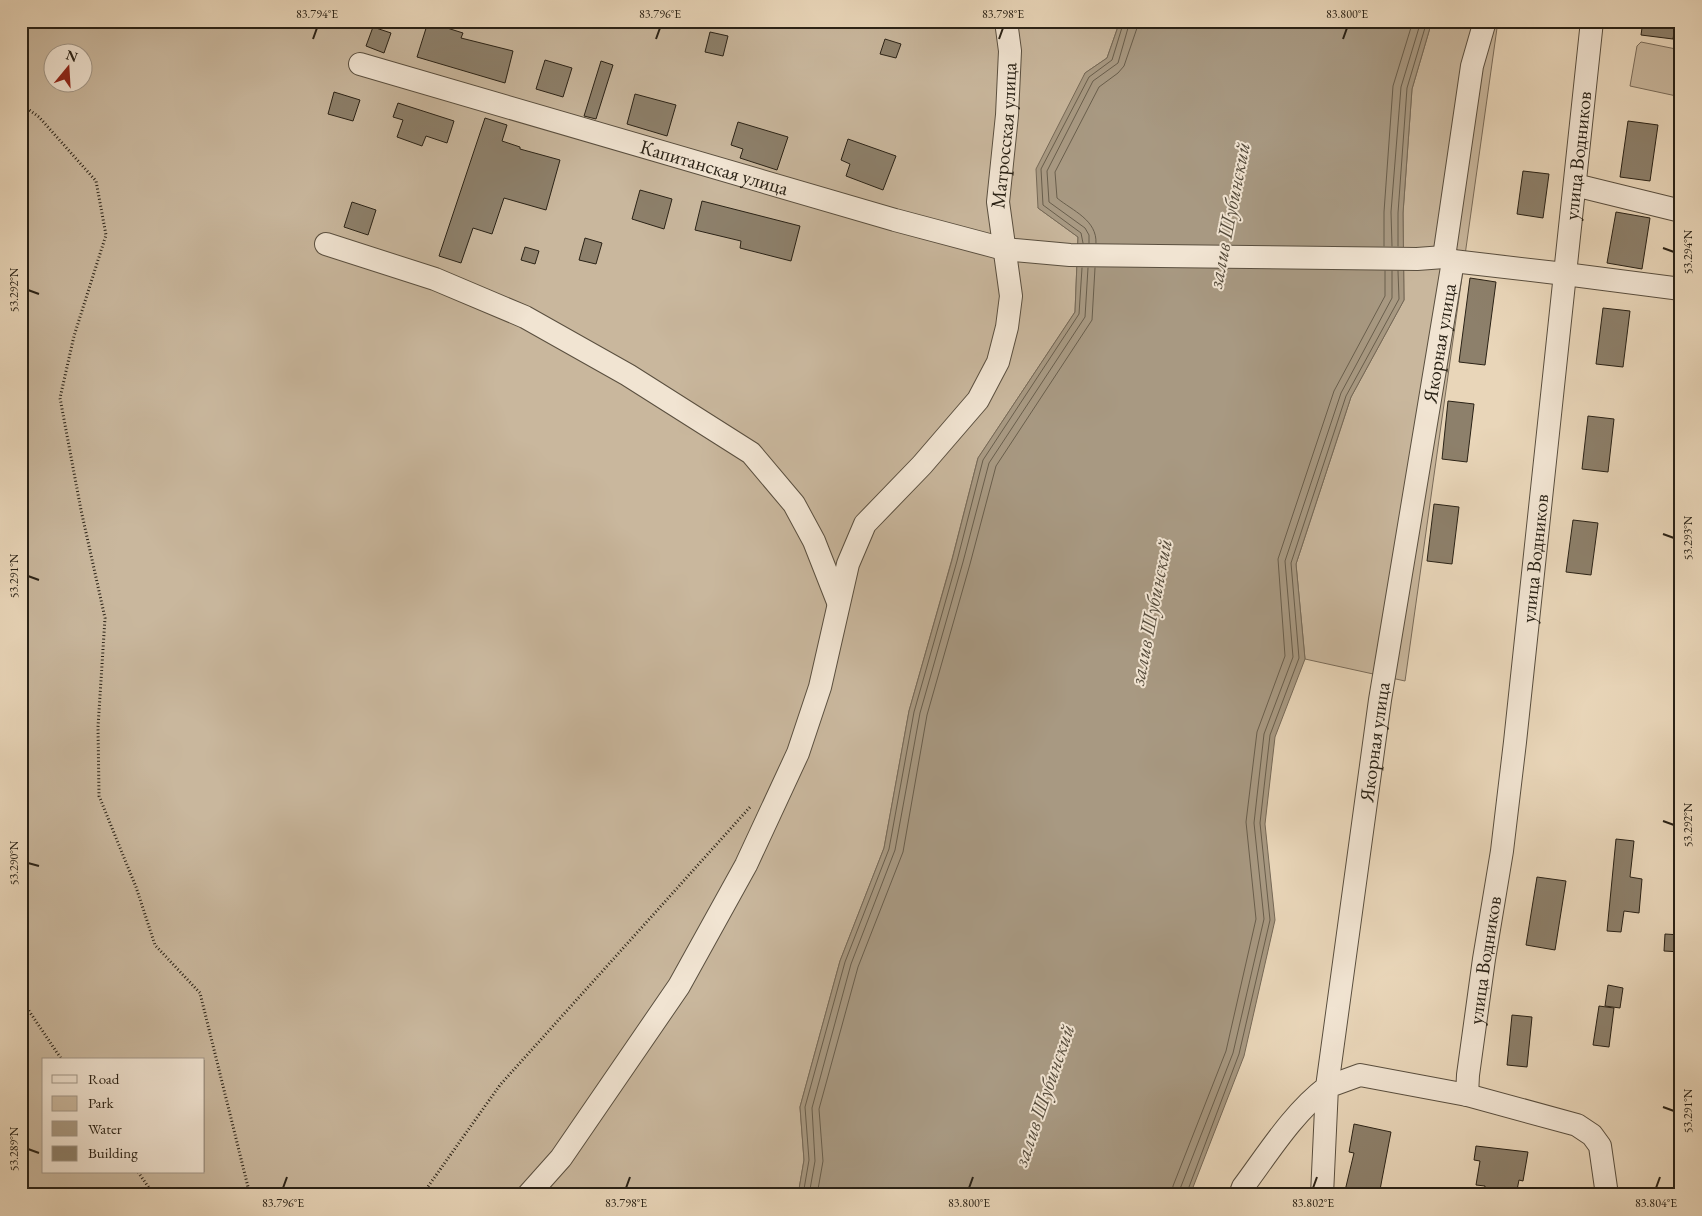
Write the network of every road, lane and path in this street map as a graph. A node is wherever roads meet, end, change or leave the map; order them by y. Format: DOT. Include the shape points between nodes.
graph roads {
  1 [pos="1006,21"];
  2 [pos="1485,21"];
  3 [pos="1592,21"];
  4 [pos="360,64"];
  5 [pos="21,104"];
  6 [pos="1575,185"];
  7 [pos="1681,211"];
  8 [pos="326,244"];
  9 [pos="1004,249"];
  10 [pos="1448,259"];
  11 [pos="1565,274"];
  12 [pos="1681,290"];
  13 [pos="838,602"];
  14 [pos="752,805"];
  15 [pos="21,999"];
  16 [pos="61,1058"];
  17 [pos="1327,1086"];
  18 [pos="1467,1095"];
  19 [pos="139,1174"];
  20 [pos="154,1195"];
  21 [pos="250,1195"];
  22 [pos="422,1195"];
  23 [pos="528,1195"];
  24 [pos="1240,1195"];
  25 [pos="1322,1195"];
  26 [pos="1607,1195"];
  1 -- 9 [label="street, Матросская улица" via="1010,51 998,202"];
  2 -- 10 [label="street, Якорная улица" via="1472,66"];
  3 -- 6 [label="street, улица Водников"];
  4 -- 9 [label="street, Капитанская улица"];
  5 -- 21 [label="path" via="39,116 96,181 106,235 74,336 60,398 105,618 98,727 99,796 156,945 200,993"];
  6 -- 7 [label="street"];
  6 -- 11 [label="street, улица Водников"];
  8 -- 13 [label="street" via="436,279 525,317 628,375 751,453 794,504 814,541"];
  9 -- 10 [label="street, Капитанская улица" via="1070,254"];
  9 -- 13 [label="street, Матросская улица" via="1011,296 998,362 978,400 865,524 848,564"];
  10 -- 11 [label="street, Капитанская улица"];
  10 -- 17 [label="street, Якорная улица" via="1380,700"];
  11 -- 12 [label="street, Капитанская улица"];
  11 -- 18 [label="street, улица Водников" via="1503,841 1482,969"];
  13 -- 23 [label="street, Матросская улица" via="820,687 798,753 746,865 679,986 561,1158"];
  14 -- 22 [label="path" via="500,1085"];
  15 -- 16 [label="path"];
  17 -- 18 [label="street" via="1360,1075"];
  17 -- 24 [label="street" via="1292,1122"];
  17 -- 25 [label="street, Якорная улица"];
  18 -- 26 [label="street" via="1577,1125 1592,1135 1600,1146"];
  19 -- 20 [label="path"];
}
